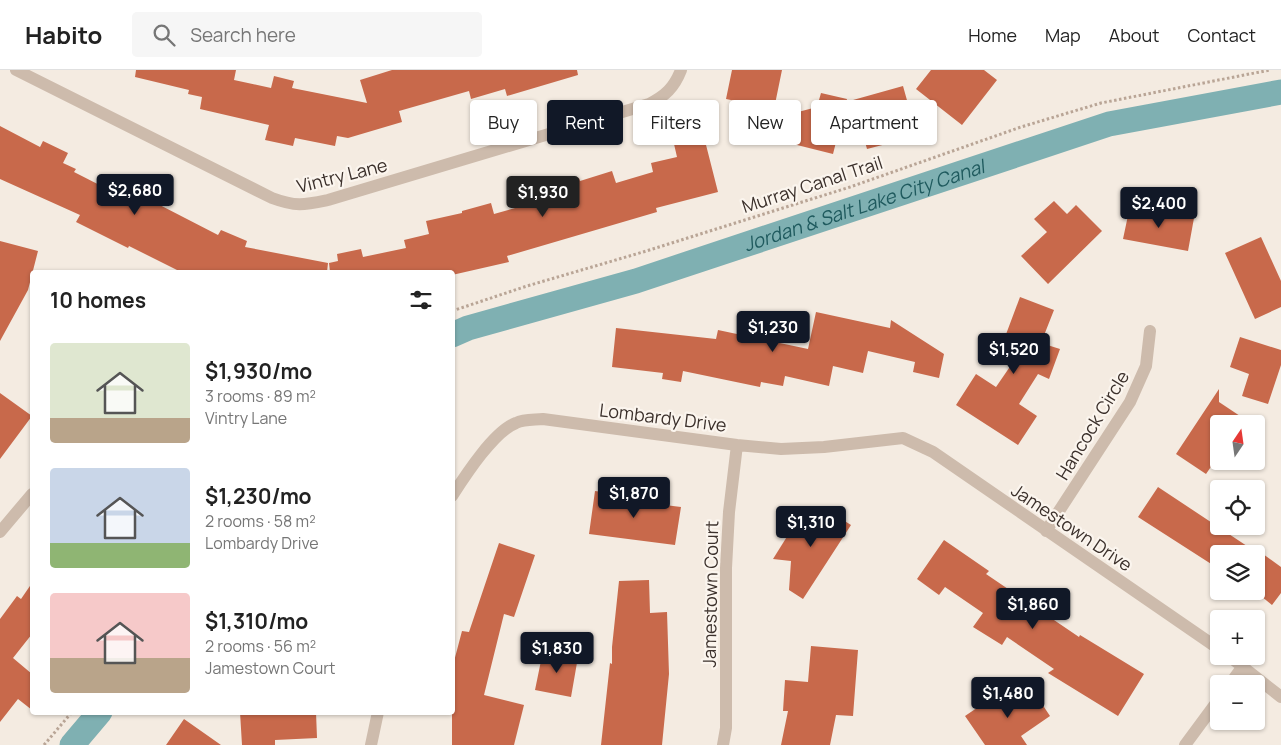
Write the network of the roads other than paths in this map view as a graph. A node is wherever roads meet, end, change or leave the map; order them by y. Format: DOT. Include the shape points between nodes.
graph roads {
  1 [pos="16,70"];
  2 [pos="680,70"];
  3 [pos="1150,331"];
  4 [pos="903,438"];
  5 [pos="737,445"];
  6 [pos="455,492"];
  7 [pos="30,496"];
  8 [pos="1046,531"];
  9 [pos="0,532"];
  10 [pos="1210,643"];
  11 [pos="1243,666"];
  12 [pos="1236,675"];
  13 [pos="1281,697"];
  14 [pos="1210,711"];
  15 [pos="377,715"];
  16 [pos="371,745"];
  17 [pos="723,745"];
  18 [pos="1185,745"];
  1 -- 2 [label="street, Vintry Lane" via="272,198 300,206 649,104 669,91"];
  3 -- 8 [label="street, Hancock Circle" via="1146,366 1130,402"];
  4 -- 5 [label="street, Lombardy Drive" via="815,448"];
  4 -- 8 [label="street, Jamestown Drive" via="933,452"];
  5 -- 6 [label="street, Lombardy Drive" via="528,420 504,429 484,450"];
  5 -- 17 [label="street, Jamestown Court" via="726,568 726,728"];
  7 -- 9 [label="street"];
  8 -- 10 [label="street, Jamestown Drive"];
  11 -- 12 [label="street"];
  11 -- 13 [label="street"];
  14 -- 18 [label="street"];
  15 -- 16 [label="street"];
}
